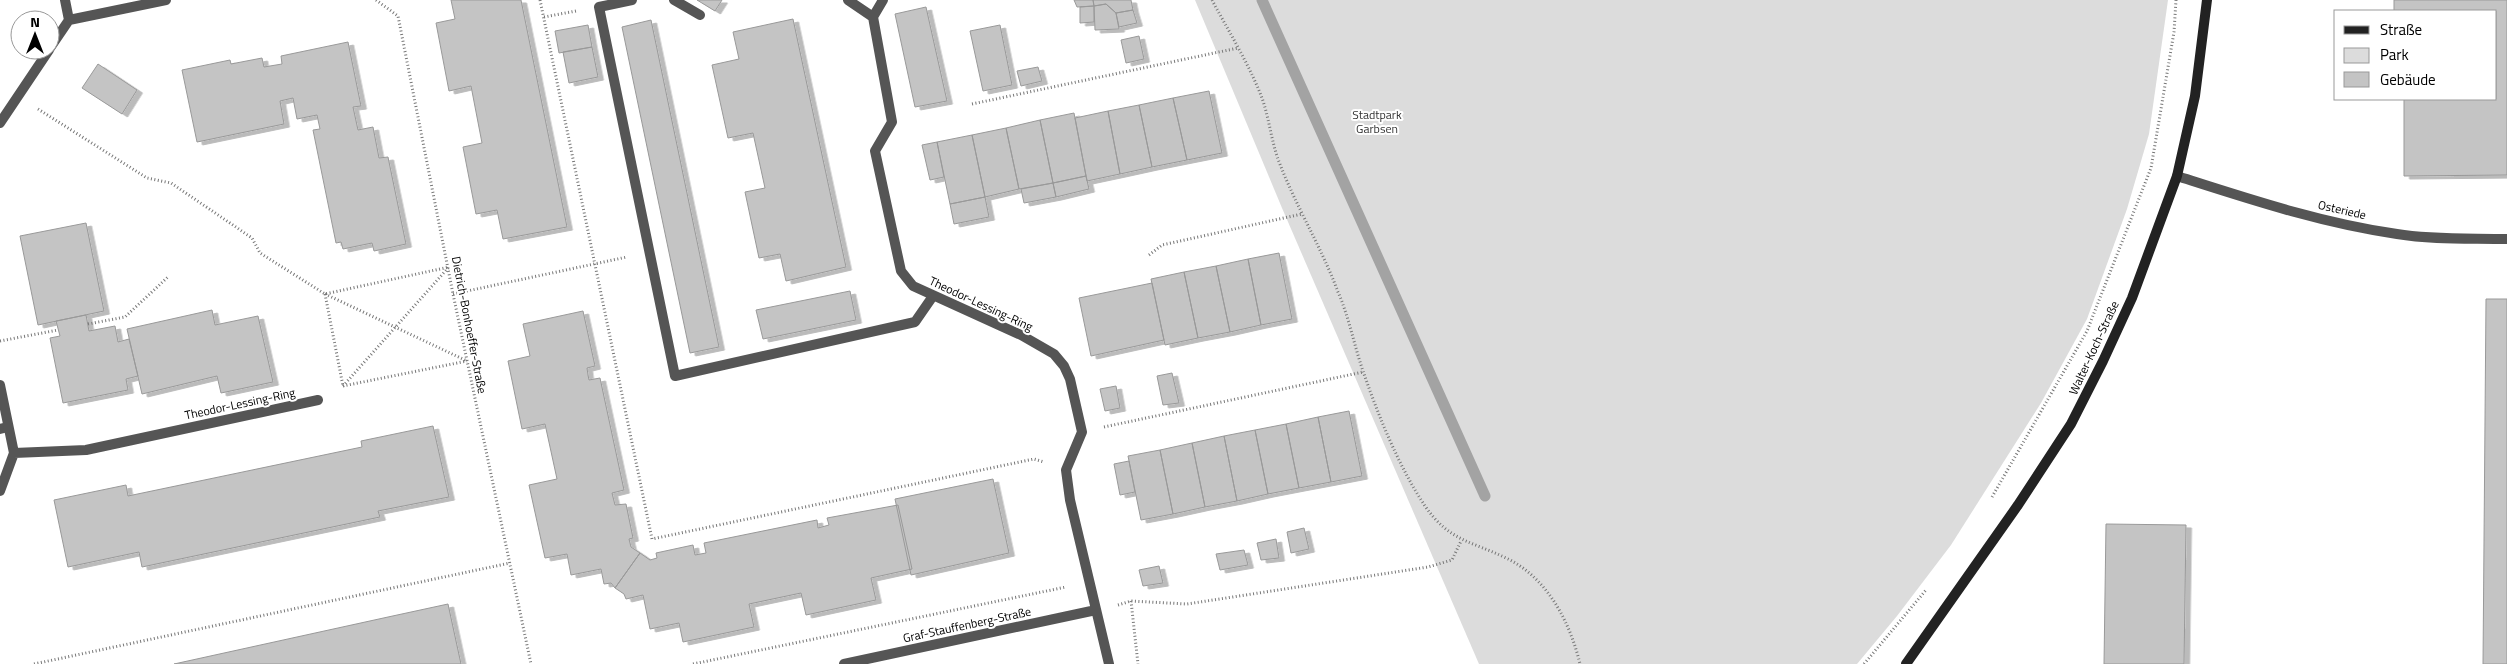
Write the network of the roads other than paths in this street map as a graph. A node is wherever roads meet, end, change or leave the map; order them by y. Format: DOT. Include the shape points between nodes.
graph roads {
  1 [pos="65,0"];
  2 [pos="166,0"];
  3 [pos="632,0"];
  4 [pos="674,0"];
  5 [pos="848,0"];
  6 [pos="883,0"];
  7 [pos="2207,0"];
  8 [pos="700,15"];
  9 [pos="873,17"];
  10 [pos="69,20"];
  11 [pos="60,33"];
  12 [pos="42,60"];
  13 [pos="0,123"];
  14 [pos="2176,176"];
  15 [pos="2507,238"];
  16 [pos="933,296"];
  17 [pos="0,385"];
  18 [pos="318,400"];
  19 [pos="4,428"];
  20 [pos="14,452"];
  21 [pos="0,491"];
  22 [pos="1096,610"];
  23 [pos="844,664"];
  24 [pos="1109,664"];
  25 [pos="1906,664"];
  1 -- 10 [label="street"];
  2 -- 10 [label="street"];
  3 -- 16 [label="street" via="599,7 675,376 916,322"];
  4 -- 8 [label="street"];
  5 -- 9 [label="street"];
  6 -- 9 [label="street"];
  7 -- 14 [label="street, Walter-Koch-Straße" via="2195,96"];
  9 -- 16 [label="street, Theodor-Lessing-Ring" via="892,122 875,151 901,271 913,286"];
  10 -- 11 [label="street"];
  12 -- 13 [label="street"];
  14 -- 15 [label="street, Osteriede" via="2264,204 2350,226 2399,235"];
  14 -- 25 [label="street, Walter-Koch-Straße" via="2132,298 2071,424"];
  16 -- 22 [label="street, Theodor-Lessing-Ring" via="1021,335 1054,354 1070,379 1082,432 1066,470"];
  17 -- 19 [label="street"];
  18 -- 20 [label="street, Theodor-Lessing-Ring" via="86,450"];
  19 -- 20 [label="street"];
  20 -- 21 [label="street"];
  22 -- 23 [label="street, Graf-Stauffenberg-Straße"];
  22 -- 24 [label="street"];
}
